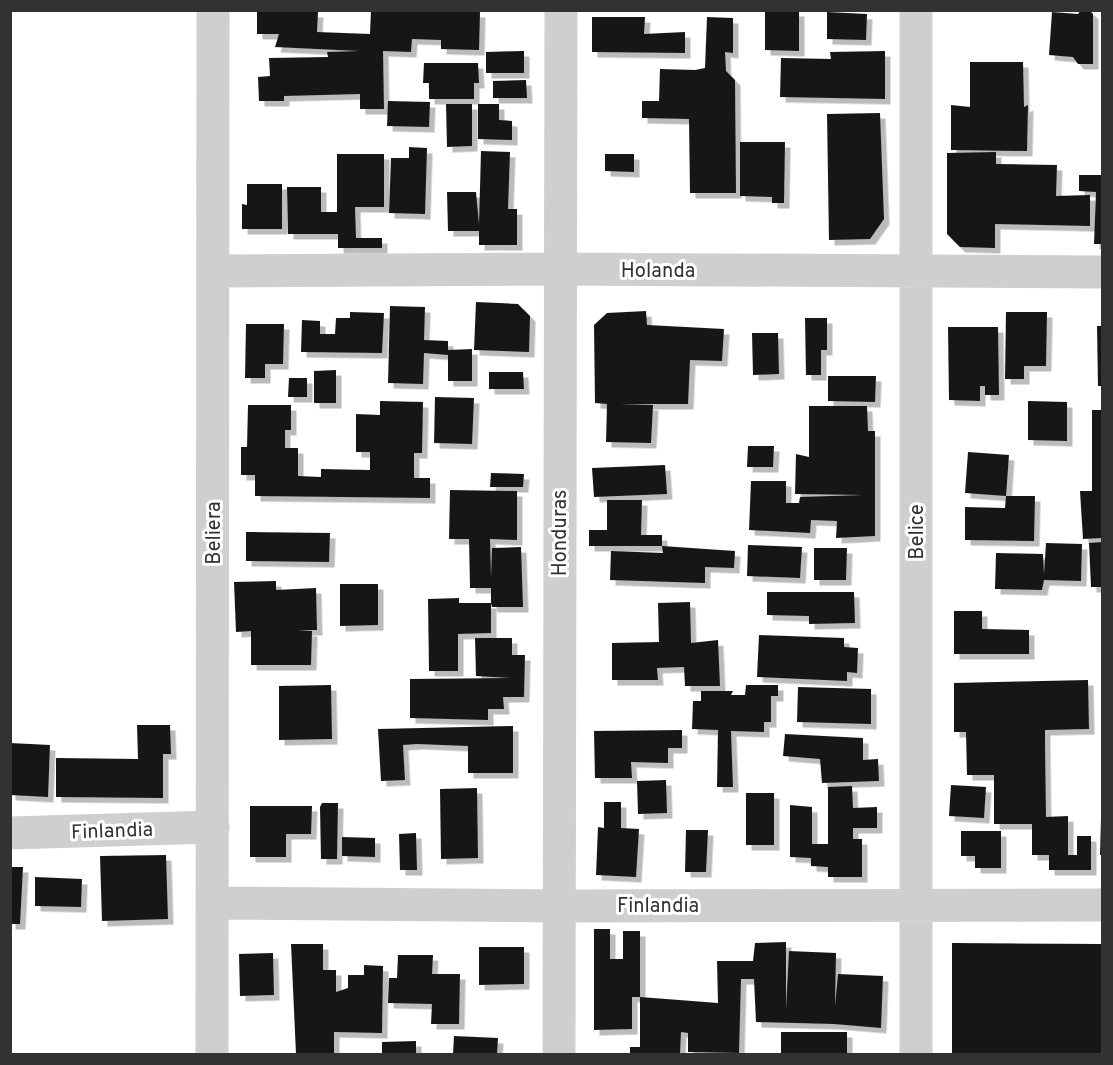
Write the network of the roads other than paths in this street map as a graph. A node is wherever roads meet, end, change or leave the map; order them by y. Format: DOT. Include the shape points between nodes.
graph roads {
  1 [pos="213,10"];
  2 [pos="561,10"];
  3 [pos="916,10"];
  4 [pos="560,269"];
  5 [pos="213,271"];
  6 [pos="916,271"];
  7 [pos="1102,273"];
  8 [pos="213,827"];
  9 [pos="10,833"];
  10 [pos="213,903"];
  11 [pos="916,905"];
  12 [pos="1102,905"];
  13 [pos="558,906"];
  14 [pos="212,1054"];
  15 [pos="559,1054"];
  16 [pos="916,1054"];
  1 -- 5 [label="street, Beliera"];
  2 -- 4 [label="street, Honduras"];
  3 -- 6 [label="street, Belice"];
  4 -- 5 [label="street, Holanda"];
  4 -- 6 [label="street, Holanda"];
  4 -- 13 [label="street, Honduras"];
  5 -- 8 [label="street, Beliera"];
  6 -- 7 [label="street, Holanda"];
  6 -- 11 [label="street, Belice"];
  8 -- 9 [label="street, Finlandia"];
  8 -- 10 [label="street, Beliera"];
  10 -- 13 [label="street, Finlandia"];
  10 -- 14 [label="street, Beliera"];
  11 -- 12 [label="street, Finlandia"];
  11 -- 13 [label="street, Finlandia"];
  11 -- 16 [label="street, Belice"];
  13 -- 15 [label="street, Honduras"];
}
